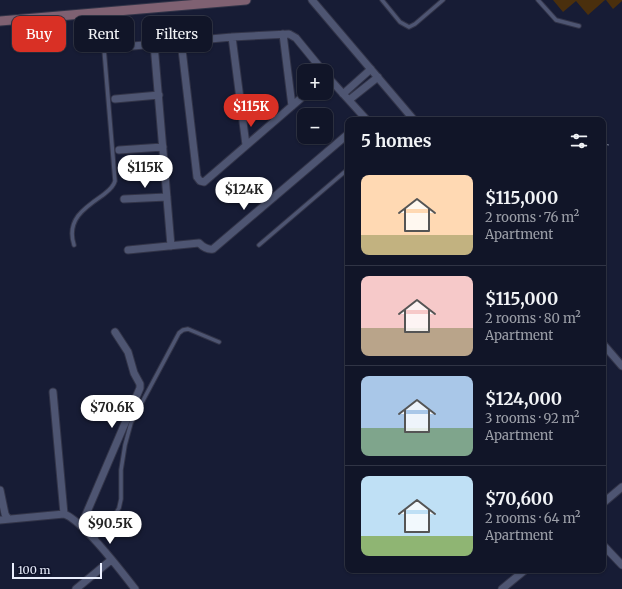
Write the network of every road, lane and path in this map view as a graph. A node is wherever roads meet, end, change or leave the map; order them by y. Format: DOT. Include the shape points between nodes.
graph roads {
  1 [pos="246,0"];
  2 [pos="312,0"];
  3 [pos="382,0"];
  4 [pos="443,0"];
  5 [pos="538,0"];
  6 [pos="101,12"];
  7 [pos="0,21"];
  8 [pos="579,26"];
  9 [pos="283,34"];
  10 [pos="232,37"];
  11 [pos="212,39"];
  12 [pos="155,52"];
  13 [pos="182,52"];
  14 [pos="317,64"];
  15 [pos="368,71"];
  16 [pos="375,79"];
  17 [pos="333,83"];
  18 [pos="343,94"];
  19 [pos="159,95"];
  20 [pos="115,99"];
  21 [pos="299,100"];
  22 [pos="349,100"];
  23 [pos="292,106"];
  24 [pos="364,117"];
  25 [pos="409,117"];
  26 [pos="345,137"];
  27 [pos="606,144"];
  28 [pos="246,145"];
  29 [pos="609,145"];
  30 [pos="163,147"];
  31 [pos="119,150"];
  32 [pos="345,173"];
  33 [pos="167,197"];
  34 [pos="124,199"];
  35 [pos="74,245"];
  36 [pos="259,245"];
  37 [pos="171,246"];
  38 [pos="128,250"];
  39 [pos="115,332"];
  40 [pos="219,342"];
  41 [pos="606,353"];
  42 [pos="622,366"];
  43 [pos="53,392"];
  44 [pos="622,487"];
  45 [pos="0,490"];
  46 [pos="606,500"];
  47 [pos="64,514"];
  48 [pos="8,519"];
  49 [pos="0,520"];
  50 [pos="81,526"];
  51 [pos="93,540"];
  52 [pos="606,548"];
  53 [pos="111,560"];
  54 [pos="622,565"];
  55 [pos="522,573"];
  56 [pos="76,589"];
  57 [pos="136,589"];
  58 [pos="503,589"];
  1 -- 6 [label="main road"];
  2 -- 15 [label="street"];
  3 -- 4 [label="lane" via="400,22 409,27"];
  5 -- 8 [label="lane" via="556,20"];
  6 -- 7 [label="main road"];
  6 -- 35 [label="lane" via="115,181 110,189 74,220 71,233"];
  9 -- 10 [label="street"];
  9 -- 14 [label="street" via="296,38"];
  9 -- 23 [label="street"];
  10 -- 11 [label="street"];
  10 -- 28 [label="street"];
  12 -- 19 [label="street"];
  13 -- 28 [label="street" via="197,177 204,182"];
  15 -- 16 [label="street"];
  15 -- 18 [label="street"];
  16 -- 22 [label="street"];
  16 -- 25 [label="street"];
  17 -- 18 [label="street"];
  18 -- 22 [label="street"];
  19 -- 20 [label="street"];
  19 -- 30 [label="street"];
  21 -- 23 [label="street"];
  22 -- 24 [label="street"];
  23 -- 28 [label="street"];
  26 -- 37 [label="street" via="213,250 199,243"];
  27 -- 29 [label="path"];
  30 -- 31 [label="street"];
  30 -- 33 [label="street"];
  32 -- 36 [label="lane"];
  33 -- 34 [label="street"];
  33 -- 37 [label="street"];
  37 -- 38 [label="street"];
  39 -- 50 [label="street" via="128,352 140,388"];
  40 -- 51 [label="lane" via="188,329 179,333 132,423 125,444 121,470 119,508 111,522"];
  41 -- 42 [label="street"];
  43 -- 47 [label="street"];
  44 -- 46 [label="street"];
  45 -- 48 [label="street"];
  47 -- 48 [label="street"];
  47 -- 50 [label="street"];
  48 -- 49 [label="street"];
  50 -- 51 [label="street"];
  51 -- 53 [label="street"];
  52 -- 54 [label="street"];
  53 -- 56 [label="street"];
  53 -- 57 [label="street"];
  55 -- 58 [label="street"];
}
